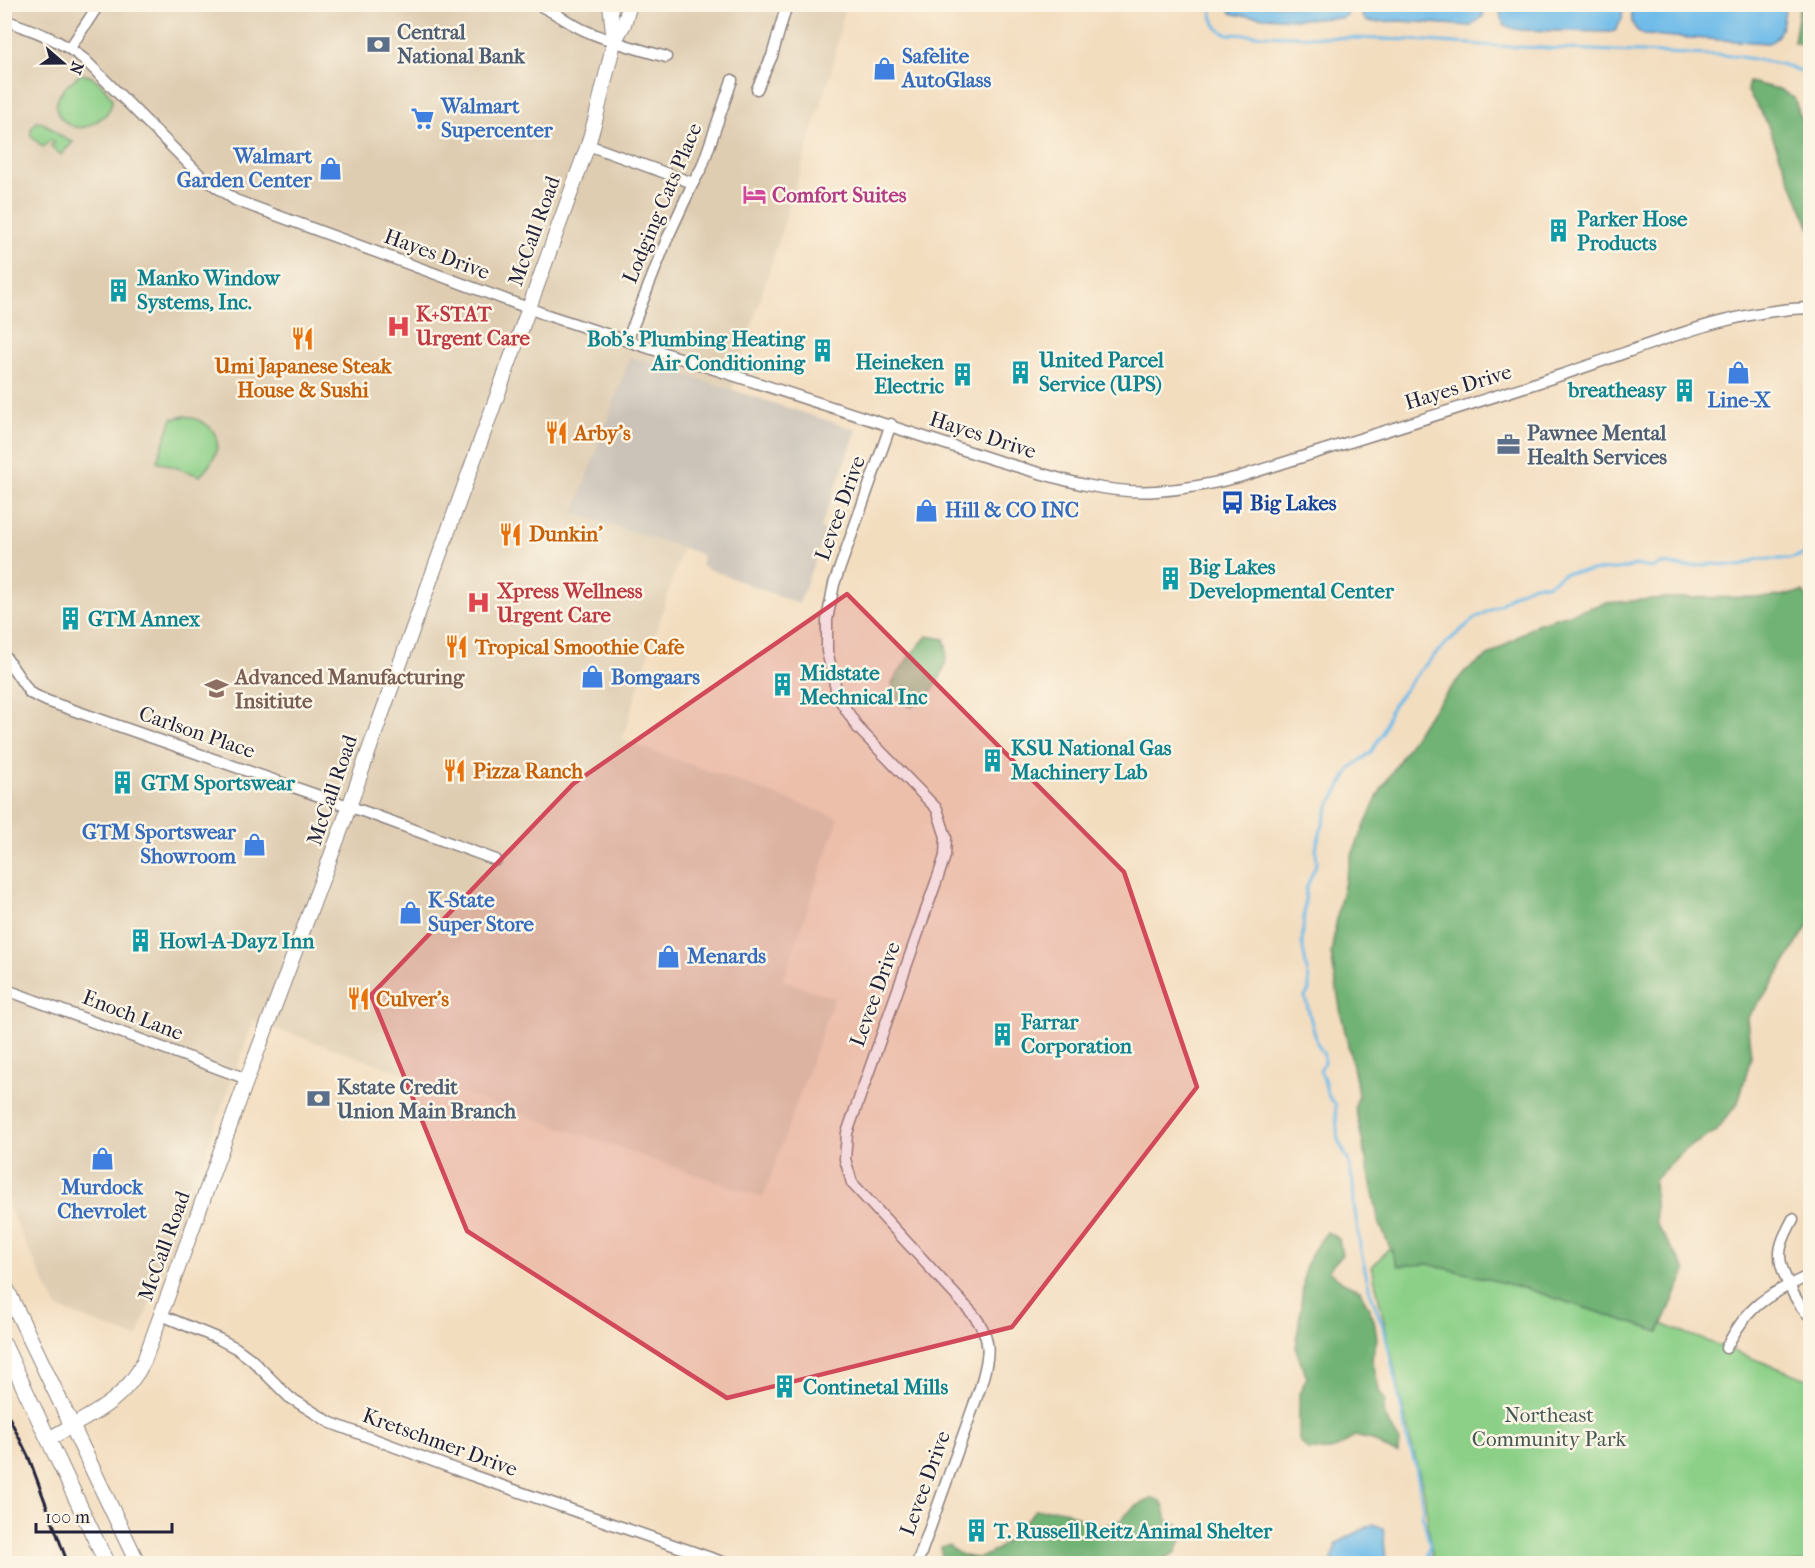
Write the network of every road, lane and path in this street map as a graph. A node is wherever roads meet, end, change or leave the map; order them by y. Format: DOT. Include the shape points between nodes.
graph roads {
  1 [pos="99,4"];
  2 [pos="536,4"];
  3 [pos="610,4"];
  4 [pos="630,4"];
  5 [pos="787,4"];
  6 [pos="4,20"];
  7 [pos="614,42"];
  8 [pos="70,48"];
  9 [pos="666,57"];
  10 [pos="732,80"];
  11 [pos="757,88"];
  12 [pos="588,145"];
  13 [pos="693,183"];
  14 [pos="528,308"];
  15 [pos="1810,309"];
  16 [pos="627,341"];
  17 [pos="891,424"];
  18 [pos="4,598"];
  19 [pos="4,610"];
  20 [pos="4,655"];
  21 [pos="349,806"];
  22 [pos="496,860"];
  23 [pos="4,989"];
  24 [pos="247,1079"];
  25 [pos="1793,1219"];
  26 [pos="1810,1275"];
  27 [pos="4,1284"];
  28 [pos="1790,1286"];
  29 [pos="161,1316"];
  30 [pos="1810,1316"];
  31 [pos="4,1346"];
  32 [pos="1726,1348"];
  33 [pos="72,1425"];
  34 [pos="49,1439"];
  35 [pos="107,1563"];
  36 [pos="138,1563"];
  37 [pos="728,1563"];
  38 [pos="917,1563"];
  1 -- 8 [label="street"];
  2 -- 7 [label="street"];
  3 -- 7 [label="main road, McCall Road"];
  4 -- 7 [label="main road, McCall Road"];
  5 -- 11 [label="street" via="772,56"];
  6 -- 8 [label="street, Hayes Drive" via="48,35"];
  7 -- 9 [label="street"];
  7 -- 12 [label="main road, McCall Road"];
  8 -- 14 [label="street, Hayes Drive" via="201,176 236,200"];
  10 -- 13 [label="street, Lodging Cats Place"];
  12 -- 13 [label="street"];
  12 -- 14 [label="main road, McCall Road"];
  13 -- 16 [label="street, Lodging Cats Place"];
  14 -- 16 [label="street, Hayes Drive"];
  14 -- 21 [label="main road, McCall Road"];
  15 -- 17 [label="street, Hayes Drive" via="1740,318 1689,331 1563,375 1210,485 1156,491 1100,487 1040,474"];
  16 -- 17 [label="street, Hayes Drive"];
  17 -- 38 [label="street, Levee Drive" via="834,584 827,620 827,651 838,697 858,728 937,809 946,837 945,856 847,1133 845,1159 852,1184 972,1313 988,1346 980,1388"];
  18 -- 19 [label="street"];
  20 -- 21 [label="street, Carlson Place" via="30,693"];
  21 -- 22 [label="street, Carlson Place"];
  21 -- 24 [label="main road, McCall Road"];
  23 -- 24 [label="street, Enoch Lane"];
  24 -- 29 [label="main road, McCall Road"];
  25 -- 28 [label="street" via="1779,1255"];
  26 -- 28 [label="street"];
  27 -- 33 [label="highway"];
  28 -- 30 [label="street"];
  28 -- 32 [label="street" via="1755,1306 1738,1325"];
  29 -- 33 [label="main road, McCall Road" via="136,1378 103,1408"];
  29 -- 37 [label="street, Kretschmer Drive" via="236,1348 290,1397 331,1423"];
  31 -- 34 [label="highway"];
  33 -- 34 [label="main road, McCall Road"];
  33 -- 36 [label="highway"];
  34 -- 35 [label="highway"];
}
